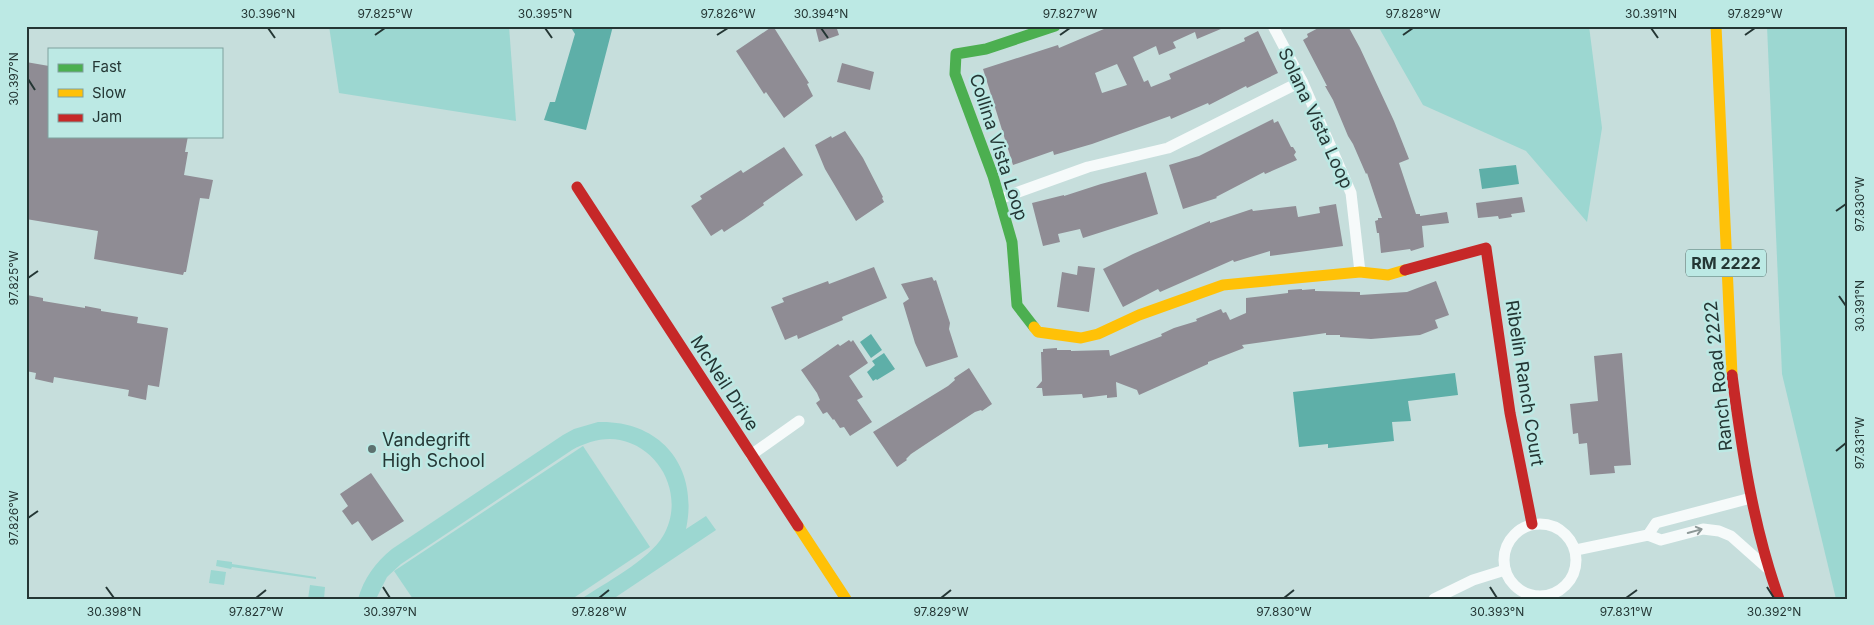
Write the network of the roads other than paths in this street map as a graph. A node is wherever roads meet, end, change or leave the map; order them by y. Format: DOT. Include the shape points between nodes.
graph roads {
  1 [pos="1055,26"];
  2 [pos="1273,26"];
  3 [pos="1716,26"];
  4 [pos="1302,81"];
  5 [pos="577,187"];
  6 [pos="999,199"];
  7 [pos="1486,248"];
  8 [pos="1360,272"];
  9 [pos="799,421"];
  10 [pos="752,455"];
  11 [pos="1750,498"];
  12 [pos="1532,524"];
  13 [pos="1648,535"];
  14 [pos="1576,550"];
  15 [pos="1767,568"];
  16 [pos="1505,570"];
  17 [pos="846,599"];
  18 [pos="1434,599"];
  19 [pos="1779,599"];
  1 -- 6 [label="street, Collina Vista Loop" via="986,49 956,54 955,74"];
  2 -- 4 [label="street, Solana Vista Loop"];
  3 -- 11 [label="street, Ranch Road 2222 / RM 2222" via="1731,369"];
  4 -- 6 [label="street" via="1168,148 1088,167"];
  4 -- 8 [label="street, Solana Vista Loop" via="1351,193"];
  5 -- 10 [label="street, McNeil Drive"];
  6 -- 8 [label="street, Collina Vista Loop" via="1012,242 1017,305 1038,332 1081,338 1223,285"];
  7 -- 8 [label="street, Collina Vista Loop" via="1388,275"];
  7 -- 12 [label="street, Ribelin Ranch Court" via="1510,413"];
  9 -- 10 [label="street"];
  10 -- 17 [label="street, McNeil Drive"];
  11 -- 13 [label="street" via="1656,523"];
  11 -- 15 [label="street, Ranch Road 2222 / RM 2222"];
  12 -- 14 [label="street" via="1546,523 1559,528 1570,537"];
  12 -- 16 [label="street" via="1521,528 1506,546"];
  13 -- 14 [label="street"];
  13 -- 15 [label="street, one-way" via="1660,540 1703,529 1719,531 1732,536"];
  14 -- 16 [label="street" via="1573,578 1563,589 1551,595 1536,596 1523,592"];
  15 -- 19 [label="street, Ranch Road 2222 / RM 2222"];
  16 -- 18 [label="street" via="1473,580"];
}
